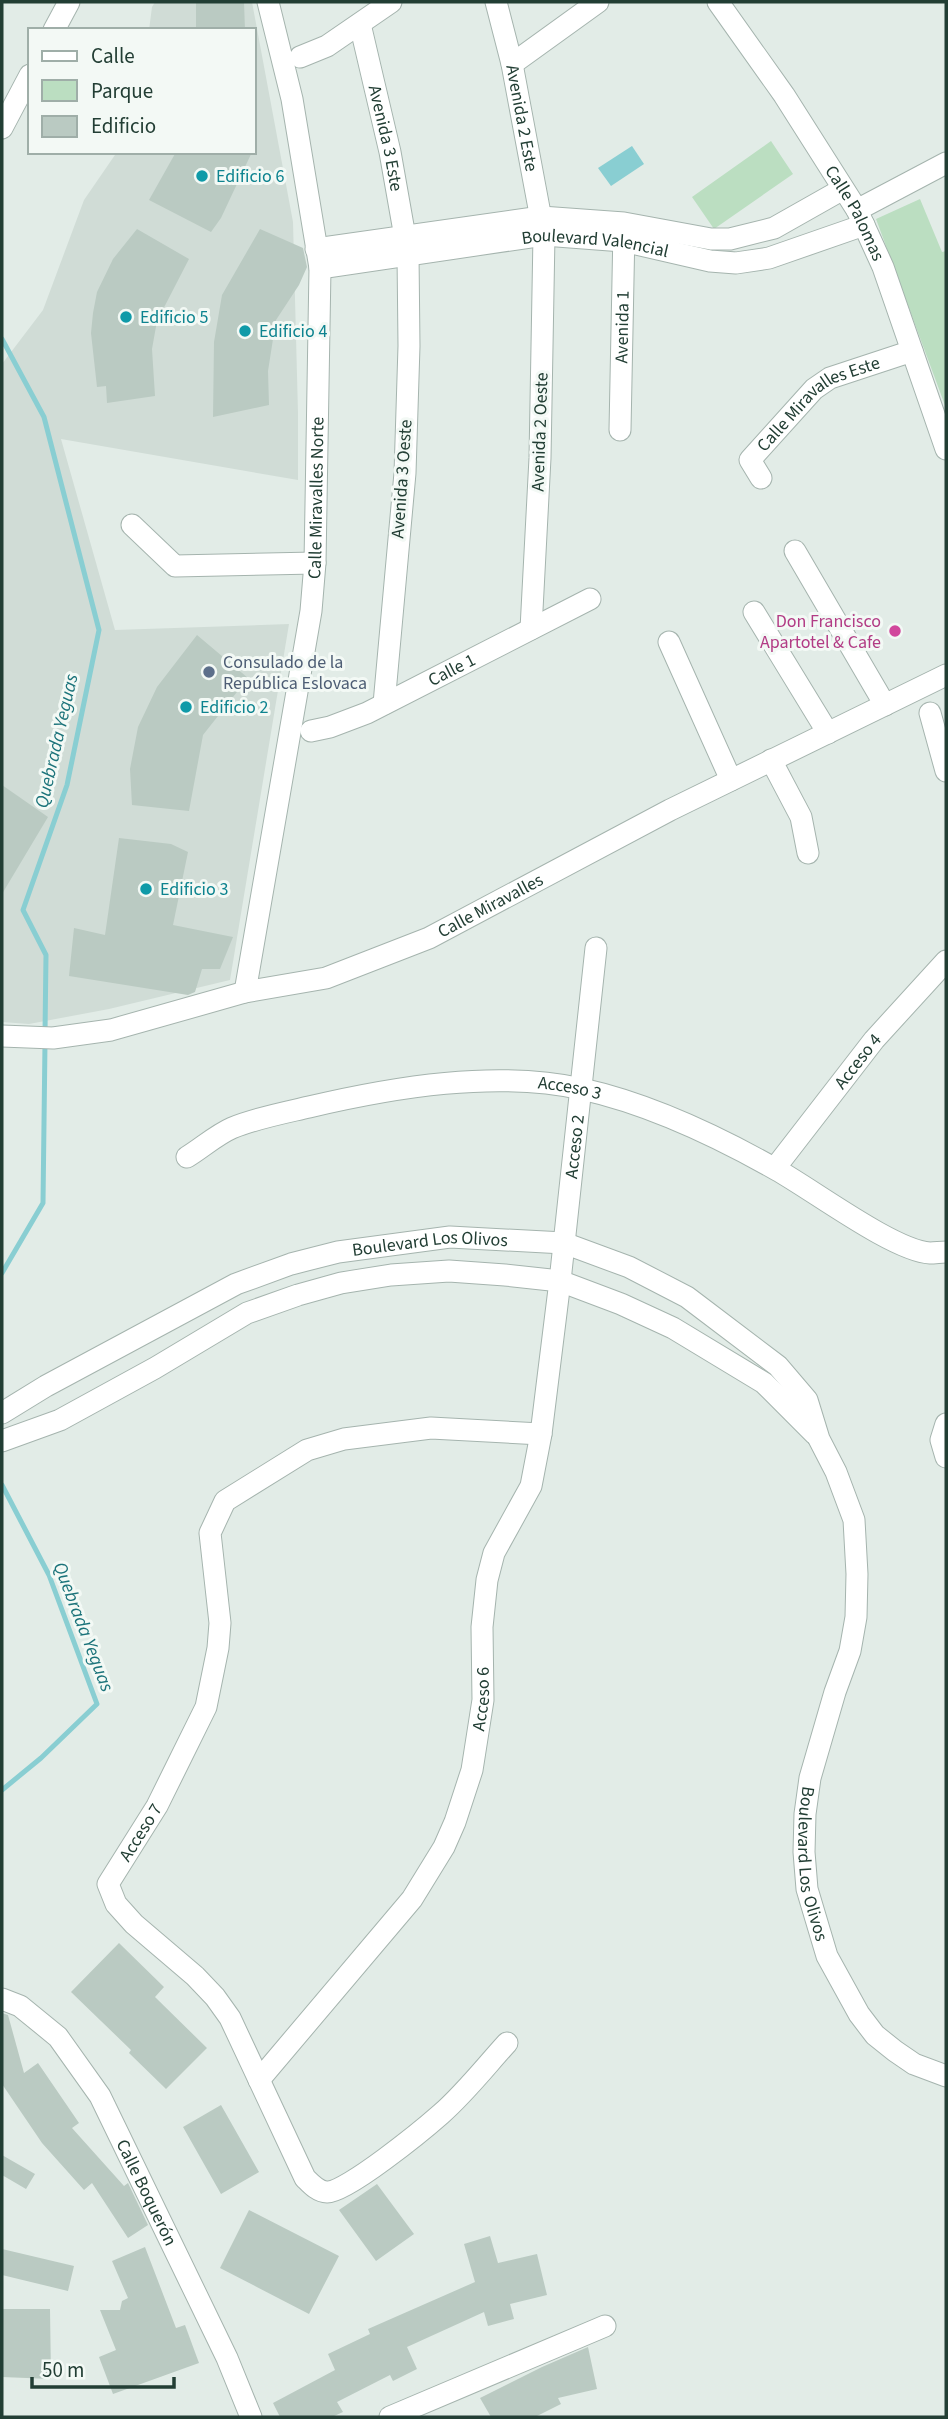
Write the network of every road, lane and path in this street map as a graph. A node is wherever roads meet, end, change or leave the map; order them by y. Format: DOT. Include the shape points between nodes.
graph roads {
  1 [pos="69,2"];
  2 [pos="268,2"];
  3 [pos="391,2"];
  4 [pos="496,2"];
  5 [pos="598,2"];
  6 [pos="718,2"];
  7 [pos="360,24"];
  8 [pos="55,28"];
  9 [pos="300,57"];
  10 [pos="512,65"];
  11 [pos="28,79"];
  12 [pos="2,128"];
  13 [pos="946,163"];
  14 [pos="844,189"];
  15 [pos="861,218"];
  16 [pos="542,226"];
  17 [pos="624,232"];
  18 [pos="407,244"];
  19 [pos="318,258"];
  20 [pos="912,351"];
  21 [pos="620,430"];
  22 [pos="946,449"];
  23 [pos="761,478"];
  24 [pos="132,525"];
  25 [pos="795,551"];
  26 [pos="315,563"];
  27 [pos="590,599"];
  28 [pos="754,612"];
  29 [pos="531,629"];
  30 [pos="669,642"];
  31 [pos="946,676"];
  32 [pos="384,704"];
  33 [pos="885,705"];
  34 [pos="930,713"];
  35 [pos="311,731"];
  36 [pos="828,733"];
  37 [pos="771,760"];
  38 [pos="946,771"];
  39 [pos="731,780"];
  40 [pos="808,853"];
  41 [pos="596,948"];
  42 [pos="946,961"];
  43 [pos="245,992"];
  44 [pos="2,1035"];
  45 [pos="580,1088"];
  46 [pos="187,1157"];
  47 [pos="775,1168"];
  48 [pos="938,1252"];
  49 [pos="562,1262"];
  50 [pos="199,1305"];
  51 [pos="208,1337"];
  52 [pos="2,1413"];
  53 [pos="946,1424"];
  54 [pos="541,1434"];
  55 [pos="819,1439"];
  56 [pos="2,1441"];
  57 [pos="946,1457"];
  58 [pos="2,1999"];
  59 [pos="507,2043"];
  60 [pos="946,2077"];
  61 [pos="259,2080"];
  62 [pos="605,2326"];
  63 [pos="251,2417"];
  64 [pos="390,2417"];
  1 -- 8 [label="street"];
  2 -- 19 [label="street, Calle Miravalles Norte" via="292,99"];
  3 -- 7 [label="street"];
  4 -- 10 [label="street, Avenida 2 Este"];
  5 -- 10 [label="street"];
  6 -- 14 [label="street, Calle Palomas"];
  7 -- 9 [label="street"];
  7 -- 18 [label="street, Avenida 3 Este"];
  10 -- 16 [label="street, Avenida 2 Este"];
  11 -- 12 [label="street"];
  13 -- 15 [label="street, Boulevard Valencial"];
  14 -- 15 [label="street, Calle Palomas"];
  14 -- 17 [label="street, Boulevard Valencial" via="774,228 730,239"];
  15 -- 17 [label="street, Boulevard Valencial" via="769,258 736,263 710,261"];
  15 -- 20 [label="street, Calle Palomas"];
  16 -- 17 [label="street, Boulevard Valencial"];
  16 -- 18 [label="street, Boulevard Valencial"];
  16 -- 29 [label="street, Avenida 2 Oeste" via="540,458"];
  17 -- 21 [label="street, Avenida 1"];
  18 -- 19 [label="street, Boulevard Valencial"];
  18 -- 32 [label="street, Avenida 3 Oeste" via="405,473"];
  19 -- 26 [label="street, Calle Miravalles Norte"];
  20 -- 22 [label="street, Calle Palomas"];
  20 -- 23 [label="street, Calle Miravalles Este" via="830,378 814,388 750,460"];
  24 -- 26 [label="street" via="175,566"];
  25 -- 33 [label="street"];
  26 -- 43 [label="street, Calle Miravalles Norte" via="311,611"];
  27 -- 29 [label="street, Calle 1"];
  28 -- 36 [label="street"];
  29 -- 32 [label="street, Calle 1"];
  30 -- 39 [label="street"];
  31 -- 33 [label="street, Calle Miravalles"];
  32 -- 35 [label="street, Calle 1"];
  33 -- 36 [label="street, Calle Miravalles"];
  34 -- 38 [label="street"];
  36 -- 37 [label="street, Calle Miravalles"];
  37 -- 39 [label="street, Calle Miravalles"];
  37 -- 40 [label="street" via="801,817"];
  39 -- 43 [label="street, Calle Miravalles" via="429,938 326,978"];
  41 -- 45 [label="street, Acceso 2"];
  42 -- 47 [label="street, Acceso 4" via="874,1040"];
  43 -- 44 [label="street, Calle Miravalles" via="111,1030 42,1038"];
  45 -- 46 [label="street, Acceso 3" via="527,1081 394,1089 230,1129"];
  45 -- 47 [label="street, Acceso 3" via="695,1128"];
  45 -- 49 [label="street, Acceso 2"];
  47 -- 48 [label="street, Acceso 3" via="902,1245"];
  49 -- 50 [label="street, Boulevard Los Olivos" via="450,1237 338,1252 291,1264 236,1284"];
  49 -- 51 [label="street, Boulevard Los Olivos" via="366,1279 247,1313"];
  49 -- 54 [label="street, Acceso 6"];
  49 -- 55 [label="street, Boulevard Los Olivos" via="621,1304 673,1328 765,1383"];
  49 -- 55 [label="street, Boulevard Los Olivos" via="629,1267 687,1297 778,1366 807,1400"];
  50 -- 51 [label="street"];
  50 -- 52 [label="street, Boulevard Los Olivos"];
  51 -- 56 [label="street, Boulevard Los Olivos" via="60,1420"];
  53 -- 57 [label="street" via="941,1440"];
  54 -- 61 [label="street, Acceso 6" via="531,1486 494,1553 487,1580 479,1728 472,1770 448,1839 412,1899"];
  54 -- 61 [label="street, Acceso 7" via="431,1428 344,1439 307,1450 225,1501 216,1516 210,1533 220,1623 206,1707 157,1806 108,1885 116,1904 134,1924 215,1997"];
  55 -- 60 [label="street, Boulevard Los Olivos" via="854,1520 856,1617 850,1651 810,1778 805,1814 807,1889 827,1956 859,2014 895,2051"];
  58 -- 63 [label="street, Calle Boquerón" via="20,2006 58,2037 100,2096"];
  59 -- 61 [label="street, Acceso 7" via="442,2113 357,2179 326,2193 305,2178"];
  62 -- 64 [label="street"];
}
